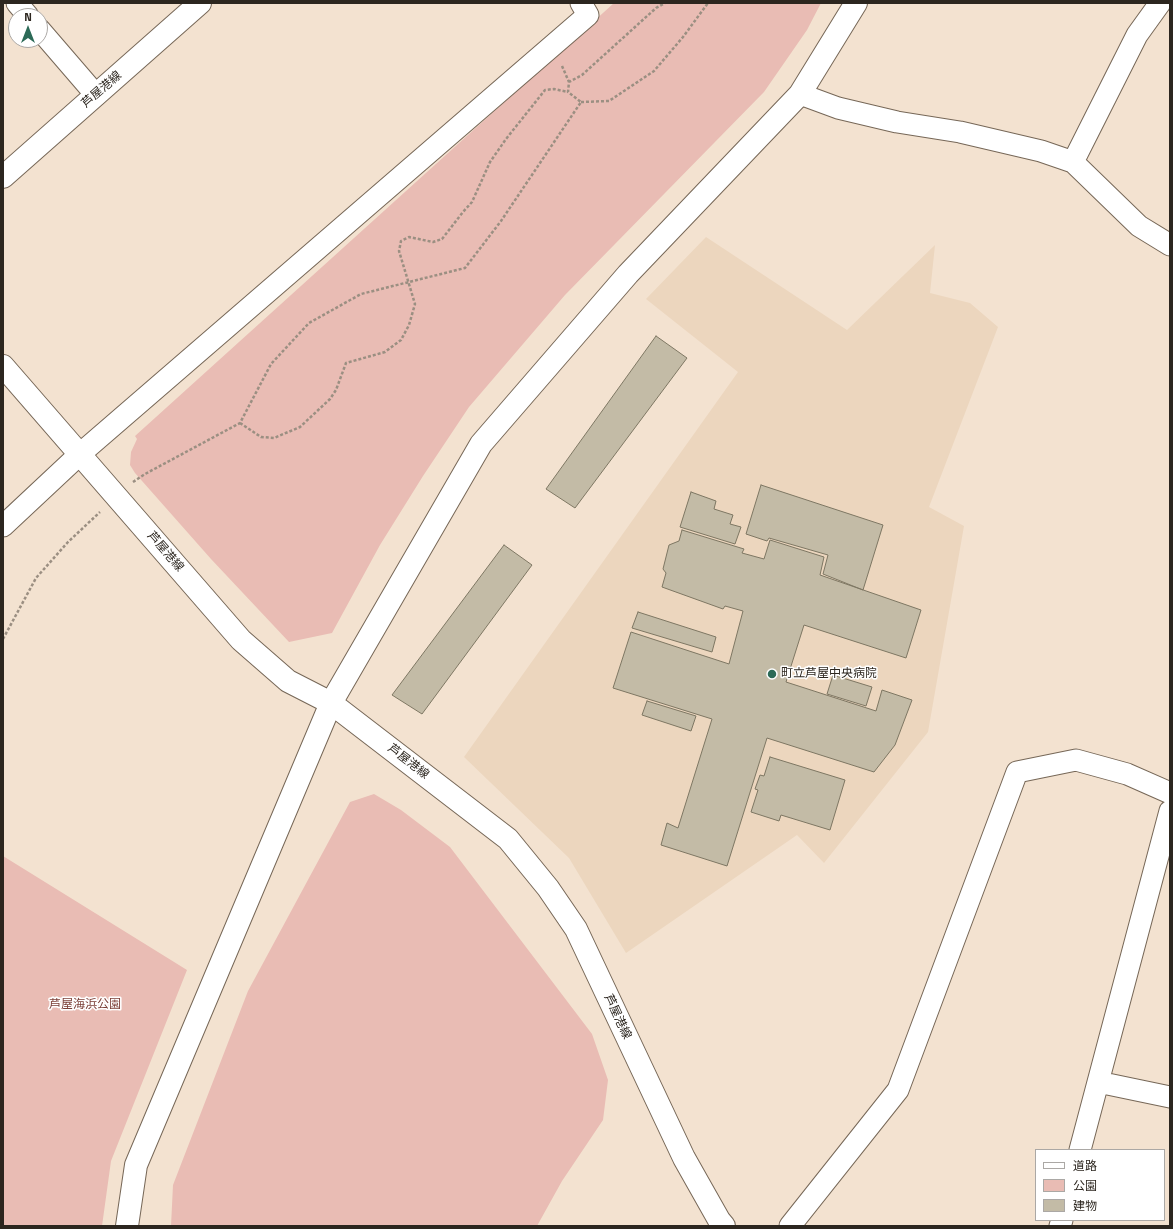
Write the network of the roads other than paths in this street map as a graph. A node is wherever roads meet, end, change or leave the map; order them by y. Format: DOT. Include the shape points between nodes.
graph roads {
  1 [pos="200,3"];
  2 [pos="581,3"];
  3 [pos="856,3"];
  4 [pos="1160,3"];
  5 [pos="48,39"];
  6 [pos="800,94"];
  7 [pos="96,95"];
  8 [pos="1073,162"];
  9 [pos="3,177"];
  10 [pos="1170,245"];
  11 [pos="3,366"];
  12 [pos="80,454"];
  13 [pos="3,526"];
  14 [pos="331,703"];
  15 [pos="1170,793"];
  16 [pos="1170,811"];
  17 [pos="1098,1082"];
  18 [pos="1170,1097"];
  19 [pos="1080,1149"];
  20 [pos="127,1226"];
  21 [pos="724,1226"];
  22 [pos="790,1226"];
  1 -- 7 [label="street, 芦屋港線"];
  2 -- 12 [label="street" via="588,15"];
  3 -- 6 [label="street"];
  4 -- 8 [label="street" via="1136,35"];
  5 -- 7 [label="street"];
  6 -- 8 [label="street" via="838,108 1041,151"];
  6 -- 14 [label="street" via="628,274 481,444"];
  7 -- 9 [label="street, 芦屋港線"];
  8 -- 10 [label="street" via="1139,226"];
  11 -- 12 [label="street, 芦屋港線"];
  12 -- 13 [label="street"];
  12 -- 14 [label="street, 芦屋港線" via="241,640 288,681"];
  14 -- 20 [label="street" via="136,1165"];
  14 -- 21 [label="street, 芦屋港線" via="508,839 548,888 576,929 684,1158"];
  15 -- 22 [label="street" via="1127,774 1076,760 1017,772 898,1090"];
  16 -- 17 [label="street"];
  17 -- 18 [label="street"];
  17 -- 19 [label="street"];
}
